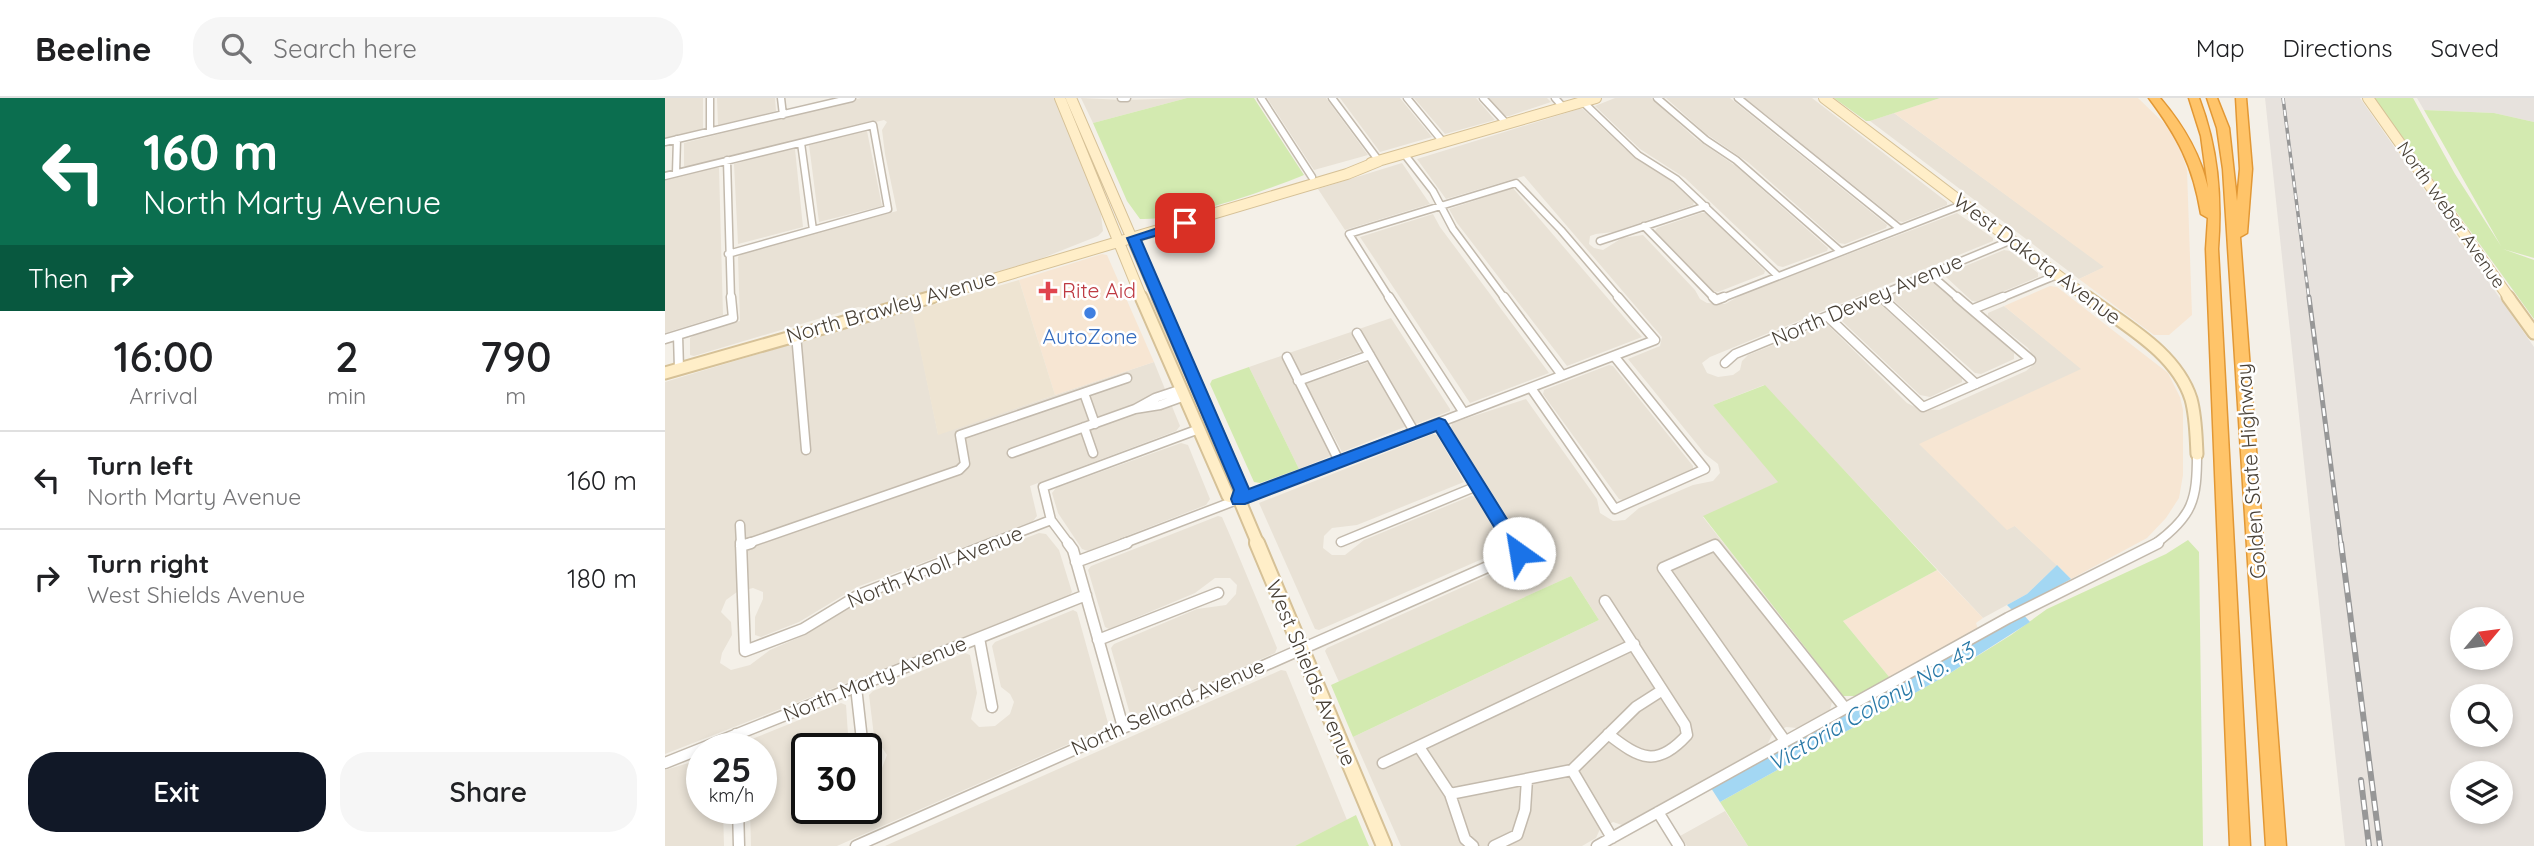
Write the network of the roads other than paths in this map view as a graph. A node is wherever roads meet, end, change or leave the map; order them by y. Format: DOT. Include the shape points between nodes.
graph roads {
  1 [pos="710,98"];
  2 [pos="781,98"];
  3 [pos="852,98"];
  4 [pos="1060,98"];
  5 [pos="1071,98"];
  6 [pos="1261,98"];
  7 [pos="1332,98"];
  8 [pos="1407,98"];
  9 [pos="1483,98"];
  10 [pos="1555,98"];
  11 [pos="1596,98"];
  12 [pos="1657,98"];
  13 [pos="1738,98"];
  14 [pos="1824,98"];
  15 [pos="2154,98"];
  16 [pos="2194,98"];
  17 [pos="2211,98"];
  18 [pos="2241,98"];
  19 [pos="2368,98"];
  20 [pos="1583,102"];
  21 [pos="1564,108"];
  22 [pos="783,115"];
  23 [pos="1507,124"];
  24 [pos="709,131"];
  25 [pos="677,139"];
  26 [pos="665,142"];
  27 [pos="801,143"];
  28 [pos="1444,143"];
  29 [pos="1405,155"];
  30 [pos="727,160"];
  31 [pos="1379,161"];
  32 [pos="676,173"];
  33 [pos="665,176"];
  34 [pos="1312,177"];
  35 [pos="1290,184"];
  36 [pos="1964,204"];
  37 [pos="1439,205"];
  38 [pos="1706,206"];
  39 [pos="1239,207"];
  40 [pos="1644,226"];
  41 [pos="1899,228"];
  42 [pos="813,230"];
  43 [pos="1132,235"];
  44 [pos="1117,240"];
  45 [pos="2011,240"];
  46 [pos="1600,241"];
  47 [pos="2212,249"];
  48 [pos="1840,251"];
  49 [pos="728,254"];
  50 [pos="2235,263"];
  51 [pos="1929,273"];
  52 [pos="2057,275"];
  53 [pos="1778,276"];
  54 [pos="1879,296"];
  55 [pos="1973,309"];
  56 [pos="1148,311"];
  57 [pos="1828,317"];
  58 [pos="1173,331"];
  59 [pos="1357,333"];
  60 [pos="2534,333"];
  61 [pos="796,334"];
  62 [pos="678,335"];
  63 [pos="665,339"];
  64 [pos="1163,344"];
  65 [pos="1370,355"];
  66 [pos="1614,356"];
  67 [pos="1287,357"];
  68 [pos="1725,363"];
  69 [pos="680,369"];
  70 [pos="665,373"];
  71 [pos="1562,375"];
  72 [pos="1126,379"];
  73 [pos="1193,380"];
  74 [pos="1298,381"];
  75 [pos="1976,384"];
  76 [pos="1531,388"];
  77 [pos="1084,393"];
  78 [pos="1184,393"];
  79 [pos="1464,414"];
  80 [pos="1095,424"];
  81 [pos="1439,424"];
  82 [pos="1084,427"];
  83 [pos="1199,429"];
  84 [pos="1415,433"];
  85 [pos="806,450"];
  86 [pos="1011,453"];
  87 [pos="1093,453"];
  88 [pos="2197,454"];
  89 [pos="1339,461"];
  90 [pos="1477,486"];
  91 [pos="1239,499"];
  92 [pos="1051,520"];
  93 [pos="740,525"];
  94 [pos="1341,542"];
  95 [pos="741,546"];
  96 [pos="1076,562"];
  97 [pos="1218,593"];
  98 [pos="1086,595"];
  99 [pos="1605,601"];
  100 [pos="979,638"];
  101 [pos="1098,640"];
  102 [pos="1634,644"];
  103 [pos="1301,649"];
  104 [pos="856,687"];
  105 [pos="1661,691"];
  106 [pos="992,707"];
  107 [pos="1845,708"];
  108 [pos="1123,727"];
  109 [pos="739,733"];
  110 [pos="861,733"];
  111 [pos="1608,734"];
  112 [pos="1785,741"];
  113 [pos="1419,747"];
  114 [pos="686,754"];
  115 [pos="665,763"];
  116 [pos="1383,763"];
  117 [pos="1572,770"];
  118 [pos="1527,779"];
  119 [pos="1450,794"];
  120 [pos="1658,812"];
  121 [pos="738,824"];
  122 [pos="1612,838"];
  123 [pos="739,846"];
  124 [pos="856,846"];
  125 [pos="1384,846"];
  126 [pos="1473,846"];
  127 [pos="1495,846"];
  128 [pos="1597,846"];
  129 [pos="1679,846"];
  130 [pos="2240,846"];
  131 [pos="2276,846"];
  1 -- 24 [label="street"];
  2 -- 22 [label="street"];
  3 -- 22 [label="street"];
  4 -- 44 [label="street, West Shields Avenue"];
  5 -- 43 [label="street, West Shields Avenue"];
  6 -- 34 [label="street"];
  7 -- 31 [label="street"];
  8 -- 28 [label="street"];
  9 -- 23 [label="street"];
  10 -- 21 [label="street"];
  11 -- 20 [label="street, North Brawley Avenue"];
  12 -- 48 [label="street"];
  13 -- 41 [label="street"];
  14 -- 36 [label="street, West Dakota Avenue"];
  15 -- 47 [label="highway" via="2198,165"];
  16 -- 47 [label="highway, Golden State Highway" via="2212,150 2216,203"];
  17 -- 50 [label="highway, Golden State Highway" via="2227,149"];
  18 -- 50 [label="highway" via="2246,169"];
  19 -- 60 [label="street, North Weber Avenue"];
  20 -- 21 [label="street, North Brawley Avenue"];
  20 -- 38 [label="street" via="1639,155"];
  21 -- 23 [label="street, North Brawley Avenue"];
  22 -- 24 [label="street"];
  23 -- 28 [label="street, North Brawley Avenue"];
  24 -- 25 [label="street"];
  25 -- 26 [label="street"];
  25 -- 32 [label="street"];
  27 -- 30 [label="street"];
  27 -- 42 [label="street"];
  27 -- 42 [label="street" via="873,125 888,209"];
  28 -- 29 [label="street, North Brawley Avenue"];
  29 -- 31 [label="street, North Brawley Avenue"];
  29 -- 37 [label="street"];
  30 -- 32 [label="street"];
  30 -- 49 [label="street"];
  31 -- 34 [label="street, North Brawley Avenue"];
  31 -- 39 [label="street, North Brawley Avenue"];
  32 -- 33 [label="street"];
  34 -- 35 [label="street, North Brawley Avenue"];
  35 -- 39 [label="street"];
  35 -- 43 [label="street, North Brawley Avenue"];
  36 -- 41 [label="street"];
  36 -- 45 [label="street, West Dakota Avenue"];
  37 -- 66 [label="street" via="1516,183 1655,340"];
  37 -- 71 [label="street"];
  37 -- 79 [label="street" via="1349,234"];
  38 -- 40 [label="street"];
  38 -- 53 [label="street"];
  39 -- 43 [label="street, North Brawley Avenue"];
  40 -- 46 [label="street"];
  40 -- 53 [label="street" via="1716,300"];
  41 -- 48 [label="street"];
  42 -- 49 [label="street"];
  43 -- 44 [label="street, North Brawley Avenue"];
  43 -- 58 [label="street, West Shields Avenue"];
  44 -- 56 [label="street, West Shields Avenue"];
  44 -- 61 [label="street, North Brawley Avenue"];
  45 -- 51 [label="street, North Dewey Avenue"];
  45 -- 52 [label="street, West Dakota Avenue"];
  47 -- 130 [label="highway, Golden State Highway"];
  48 -- 53 [label="street"];
  49 -- 62 [label="street" via="733,318"];
  50 -- 131 [label="highway, Golden State Highway"];
  51 -- 54 [label="street, North Dewey Avenue"];
  51 -- 55 [label="street"];
  52 -- 55 [label="street"];
  52 -- 88 [label="street, West Dakota Avenue" via="2161,353 2181,376 2196,413"];
  54 -- 57 [label="street, North Dewey Avenue"];
  54 -- 75 [label="street"];
  55 -- 75 [label="street" via="2031,360"];
  56 -- 58 [label="street" via="1158,312 1165,328"];
  56 -- 64 [label="street, West Shields Avenue"];
  57 -- 68 [label="street, North Dewey Avenue" via="1735,354"];
  57 -- 75 [label="street" via="1923,407"];
  58 -- 73 [label="street, West Shields Avenue"];
  59 -- 65 [label="street"];
  61 -- 69 [label="street, North Brawley Avenue"];
  61 -- 85 [label="street"];
  62 -- 63 [label="street"];
  62 -- 69 [label="street"];
  64 -- 73 [label="street" via="1171,347 1184,376"];
  64 -- 78 [label="street, West Shields Avenue"];
  65 -- 74 [label="street"];
  65 -- 84 [label="street"];
  66 -- 71 [label="street"];
  66 -- 76 [label="street" via="1705,470 1615,509"];
  67 -- 74 [label="street"];
  69 -- 70 [label="street, North Brawley Avenue"];
  71 -- 76 [label="street"];
  72 -- 77 [label="street"];
  73 -- 91 [label="street, West Shields Avenue" via="1242,490"];
  74 -- 89 [label="street"];
  76 -- 79 [label="street"];
  77 -- 80 [label="street"];
  77 -- 95 [label="street" via="960,435 965,464 959,470"];
  78 -- 80 [label="street" via="1156,398"];
  78 -- 83 [label="street, West Shields Avenue"];
  79 -- 81 [label="street"];
  80 -- 82 [label="street"];
  81 -- 84 [label="street"];
  81 -- 90 [label="street"];
  82 -- 86 [label="street"];
  82 -- 87 [label="street"];
  83 -- 91 [label="street, West Shields Avenue" via="1228,496"];
  83 -- 92 [label="street" via="1043,487"];
  84 -- 89 [label="street"];
  88 -- 107 [label="street" via="2195,498 2167,536"];
  89 -- 91 [label="street"];
  90 -- 94 [label="street"];
  90 -- 103 [label="street, North Selland Avenue" via="1519,553"];
  91 -- 96 [label="street"];
  91 -- 103 [label="street, West Shields Avenue"];
  92 -- 95 [label="street, North Knoll Avenue" via="859,595 803,629 745,651"];
  92 -- 96 [label="street" via="1069,543"];
  93 -- 95 [label="street"];
  96 -- 98 [label="street"];
  97 -- 101 [label="street"];
  98 -- 100 [label="street, North Marty Avenue"];
  98 -- 101 [label="street"];
  99 -- 102 [label="street"];
  100 -- 104 [label="street, North Marty Avenue"];
  100 -- 106 [label="street"];
  101 -- 108 [label="street"];
  102 -- 105 [label="street"];
  102 -- 113 [label="street"];
  103 -- 108 [label="street, North Selland Avenue"];
  103 -- 125 [label="street, West Shields Avenue"];
  104 -- 109 [label="street, North Marty Avenue"];
  104 -- 110 [label="street"];
  105 -- 111 [label="street"];
  105 -- 111 [label="street" via="1685,725 1687,736 1677,748 1648,759 1632,754"];
  107 -- 112 [label="street"];
  107 -- 112 [label="street" via="1715,545 1663,568"];
  108 -- 124 [label="street, North Selland Avenue"];
  111 -- 117 [label="street"];
  112 -- 120 [label="street"];
  113 -- 116 [label="street"];
  113 -- 119 [label="street"];
  114 -- 115 [label="street, North Marty Avenue"];
  117 -- 118 [label="street"];
  117 -- 122 [label="street"];
  118 -- 119 [label="street"];
  118 -- 127 [label="street" via="1517,835"];
  119 -- 126 [label="street" via="1465,839"];
  120 -- 122 [label="street"];
  120 -- 129 [label="street"];
  121 -- 123 [label="street"];
  122 -- 128 [label="street"];
}
